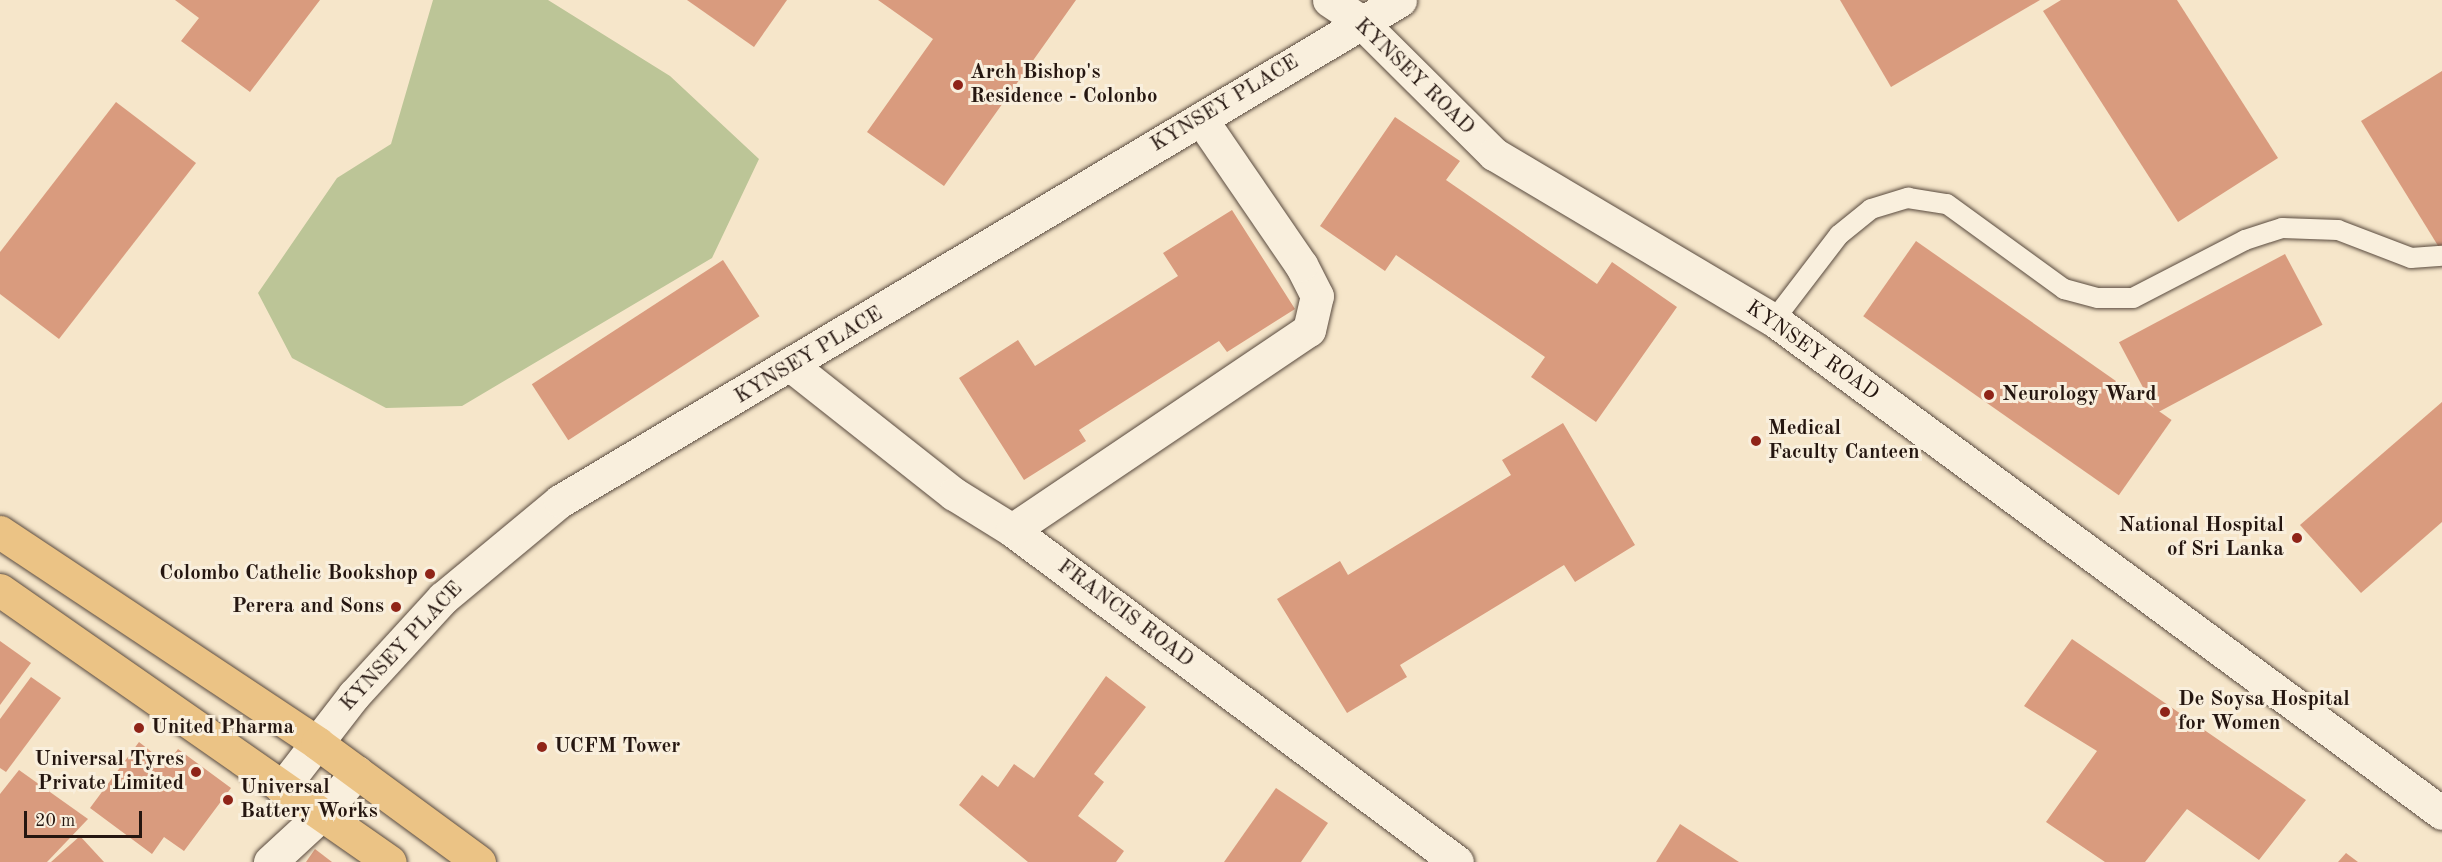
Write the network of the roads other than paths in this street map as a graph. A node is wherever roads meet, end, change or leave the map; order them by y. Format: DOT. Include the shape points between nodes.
graph roads {
  1 [pos="1329,0"];
  2 [pos="1400,0"];
  3 [pos="1360,21"];
  4 [pos="1201,119"];
  5 [pos="2442,256"];
  6 [pos="1774,320"];
  7 [pos="792,366"];
  8 [pos="1012,530"];
  9 [pos="0,532"];
  10 [pos="0,590"];
  11 [pos="317,743"];
  12 [pos="357,772"];
  13 [pos="282,788"];
  14 [pos="2442,813"];
  15 [pos="321,815"];
  16 [pos="270,862"];
  17 [pos="390,862"];
  18 [pos="479,862"];
  19 [pos="1457,862"];
  1 -- 3 [label="street, KYNSEY ROAD"];
  2 -- 3 [label="street, KYNSEY PLACE"];
  3 -- 4 [label="street, KYNSEY PLACE"];
  3 -- 6 [label="street, KYNSEY ROAD" via="1494,154"];
  4 -- 7 [label="street, KYNSEY PLACE"];
  4 -- 8 [label="street" via="1312,286 1317,296 1309,330"];
  5 -- 6 [label="lane" via="2411,258 2338,230 2282,228 2245,240 2133,298 2098,298 2064,289 1947,204 1908,198 1871,209 1839,235"];
  6 -- 14 [label="street, KYNSEY ROAD"];
  7 -- 8 [label="street, FRANCIS ROAD" via="954,494"];
  7 -- 11 [label="street, KYNSEY PLACE" via="560,501 443,598 354,695"];
  8 -- 19 [label="street, FRANCIS ROAD"];
  9 -- 11 [label="main road"];
  10 -- 13 [label="main road"];
  11 -- 12 [label="main road"];
  11 -- 13 [label="street, KYNSEY PLACE"];
  12 -- 15 [label="street"];
  12 -- 18 [label="main road"];
  13 -- 15 [label="main road"];
  15 -- 16 [label="street"];
  15 -- 17 [label="main road"];
}
